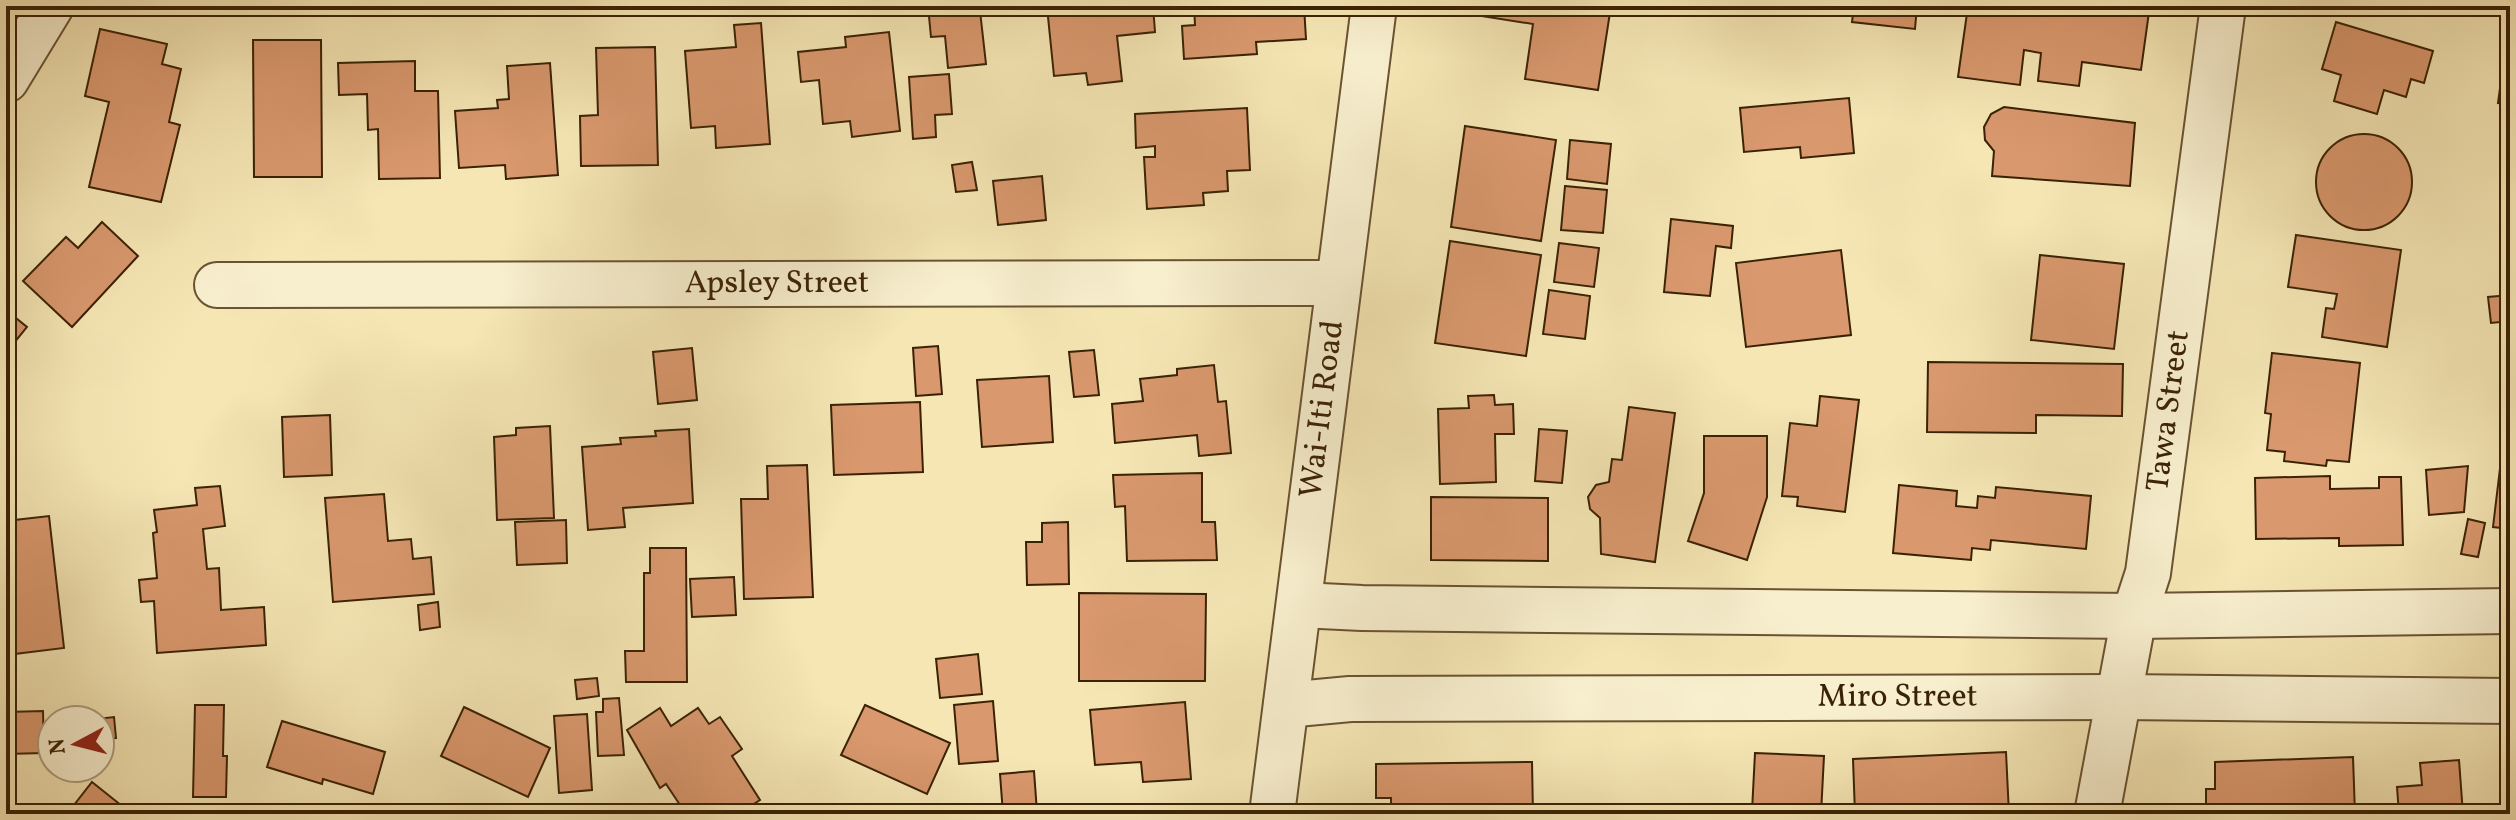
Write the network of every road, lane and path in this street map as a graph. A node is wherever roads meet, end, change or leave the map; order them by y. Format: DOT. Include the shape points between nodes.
graph roads {
  1 [pos="51,6"];
  2 [pos="1374,6"];
  3 [pos="2223,6"];
  4 [pos="6,80"];
  5 [pos="1338,283"];
  6 [pos="217,285"];
  7 [pos="1300,605"];
  8 [pos="2510,611"];
  9 [pos="2134,616"];
  10 [pos="2121,697"];
  11 [pos="2510,701"];
  12 [pos="1286,705"];
  13 [pos="1272,814"];
  14 [pos="2097,814"];
  1 -- 4 [label="street"];
  2 -- 5 [label="street, Wai-Iti Road"];
  3 -- 9 [label="street, Tawa Street" via="2148,573"];
  5 -- 6 [label="street, Apsley Street"];
  5 -- 7 [label="street, Wai-Iti Road"];
  7 -- 9 [label="street"];
  7 -- 12 [label="street, Wai-Iti Road"];
  8 -- 9 [label="street"];
  9 -- 10 [label="street, Tawa Street"];
  10 -- 11 [label="street, Miro Street"];
  10 -- 12 [label="street, Miro Street" via="1350,699"];
  10 -- 14 [label="street, Tawa Street"];
  12 -- 13 [label="street, Wai-Iti Road"];
}
